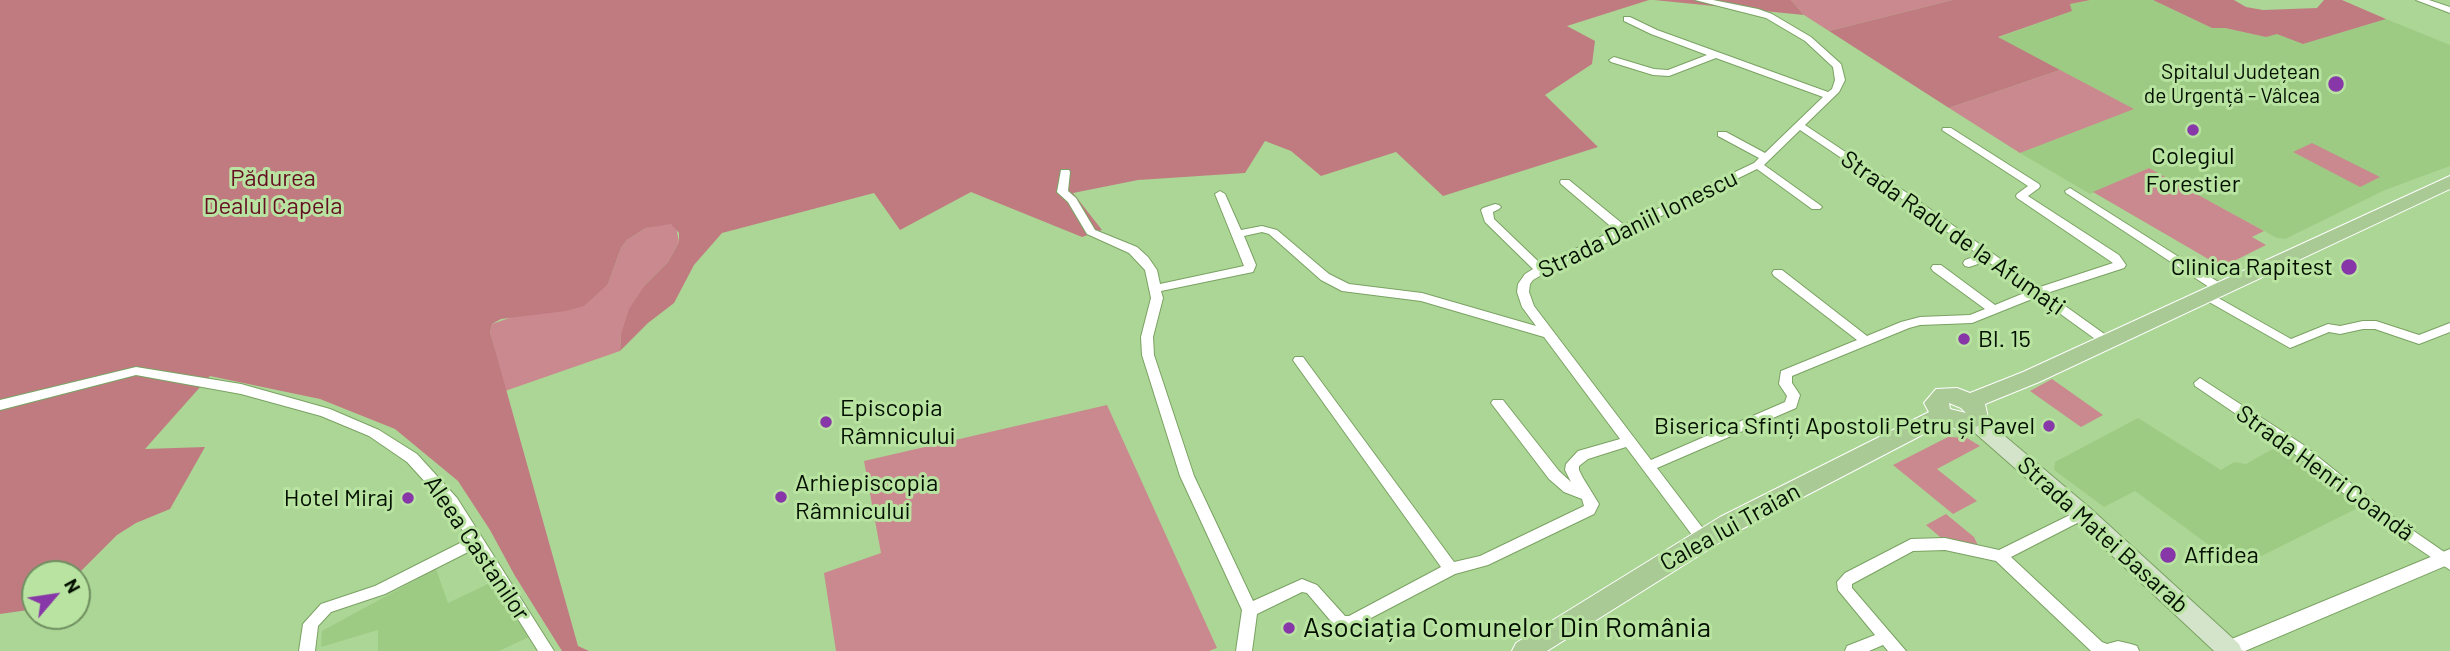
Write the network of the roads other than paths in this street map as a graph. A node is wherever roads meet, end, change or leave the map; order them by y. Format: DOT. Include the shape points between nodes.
graph roads {
  1 [pos="1699,0"];
  2 [pos="2420,0"];
  3 [pos="2450,10"];
  4 [pos="1627,19"];
  5 [pos="1715,55"];
  6 [pos="1614,60"];
  7 [pos="1830,96"];
  8 [pos="1800,126"];
  9 [pos="1947,130"];
  10 [pos="1722,134"];
  11 [pos="1762,161"];
  12 [pos="1065,173"];
  13 [pos="1565,182"];
  14 [pos="2450,183"];
  15 [pos="2070,191"];
  16 [pos="1220,194"];
  17 [pos="1495,207"];
  18 [pos="1816,207"];
  19 [pos="1623,231"];
  20 [pos="1237,234"];
  21 [pos="1988,256"];
  22 [pos="1969,263"];
  23 [pos="1937,268"];
  24 [pos="1541,270"];
  25 [pos="1778,273"];
  26 [pos="1157,288"];
  27 [pos="2213,291"];
  28 [pos="2038,292"];
  29 [pos="1994,310"];
  30 [pos="2450,327"];
  31 [pos="1548,334"];
  32 [pos="1866,341"];
  33 [pos="2106,341"];
  34 [pos="1299,360"];
  35 [pos="2200,383"];
  36 [pos="1497,403"];
  37 [pos="0,405"];
  38 [pos="1971,412"];
  39 [pos="1628,441"];
  40 [pos="1647,467"];
  41 [pos="1588,496"];
  42 [pos="2082,514"];
  43 [pos="1703,539"];
  44 [pos="477,541"];
  45 [pos="2000,556"];
  46 [pos="2448,559"];
  47 [pos="1451,569"];
  48 [pos="1250,610"];
  49 [pos="1886,637"];
  50 [pos="2230,650"];
  51 [pos="307,651"];
  52 [pos="546,651"];
  53 [pos="1244,651"];
  54 [pos="1525,651"];
  55 [pos="1853,651"];
  56 [pos="1898,651"];
  57 [pos="2131,651"];
  1 -- 7 [label="street" via="1755,10 1808,39 1838,66 1840,80"];
  2 -- 3 [label="street"];
  4 -- 5 [label="street"];
  5 -- 6 [label="street" via="1669,73"];
  5 -- 7 [label="street"];
  7 -- 8 [label="street, Strada Daniil Ionescu"];
  8 -- 11 [label="street, Strada Daniil Ionescu"];
  8 -- 21 [label="street, Strada Radu de la Afumați"];
  9 -- 28 [label="street" via="2035,186 2022,193 2024,198 2120,262"];
  10 -- 11 [label="street"];
  11 -- 18 [label="street"];
  11 -- 19 [label="street, Strada Daniil Ionescu"];
  12 -- 26 [label="street" via="1062,192 1091,232 1140,255"];
  13 -- 19 [label="street"];
  14 -- 27 [label="main road"];
  15 -- 27 [label="street"];
  16 -- 20 [label="street"];
  17 -- 24 [label="street" via="1487,210 1489,220"];
  19 -- 24 [label="street, Strada Daniil Ionescu"];
  20 -- 26 [label="street" via="1248,269"];
  20 -- 31 [label="street" via="1268,230 1325,277 1346,288 1433,300"];
  21 -- 22 [label="street"];
  21 -- 28 [label="street, Strada Radu de la Afumați"];
  23 -- 29 [label="street"];
  24 -- 31 [label="street, Strada Daniil Ionescu" via="1529,277 1523,292"];
  25 -- 32 [label="street"];
  26 -- 48 [label="street" via="1147,337 1151,364 1187,476"];
  27 -- 30 [label="street" via="2290,344 2328,328 2362,324 2419,340"];
  27 -- 33 [label="main road"];
  28 -- 29 [label="street"];
  28 -- 33 [label="street, Strada Radu de la Afumați"];
  29 -- 32 [label="street" via="1972,319 1920,321"];
  31 -- 39 [label="street, Strada Daniil Ionescu"];
  32 -- 40 [label="street" via="1786,374 1785,384 1794,395 1791,405"];
  33 -- 38 [label="main road"];
  34 -- 47 [label="street"];
  35 -- 46 [label="street, Strada Henri Coandă"];
  36 -- 41 [label="street" via="1554,475"];
  37 -- 44 [label="street, Aleea Castanilor" via="136,371 241,389 326,412 374,433 412,458 452,502"];
  38 -- 42 [label="main road, Strada Matei Basarab"];
  38 -- 43 [label="main road, Calea lui Traian" via="1955,422 1942,415"];
  39 -- 40 [label="street, Strada Daniil Ionescu"];
  39 -- 41 [label="street" via="1583,455 1573,464"];
  40 -- 43 [label="street, Strada Daniil Ionescu"];
  41 -- 47 [label="street" via="1592,504 1588,510 1483,561"];
  42 -- 45 [label="street"];
  42 -- 50 [label="main road, Strada Matei Basarab"];
  43 -- 54 [label="main road, Calea lui Traian"];
  44 -- 51 [label="street" via="380,590 326,608 311,624"];
  44 -- 52 [label="street, Aleea Castanilor"];
  45 -- 49 [label="street" via="1945,544 1911,545 1843,582"];
  45 -- 57 [label="street" via="2097,647"];
  46 -- 50 [label="street"];
  47 -- 48 [label="street" via="1350,623 1340,621 1312,589 1302,585"];
  48 -- 53 [label="street"];
  49 -- 55 [label="street"];
  49 -- 56 [label="street"];
}
